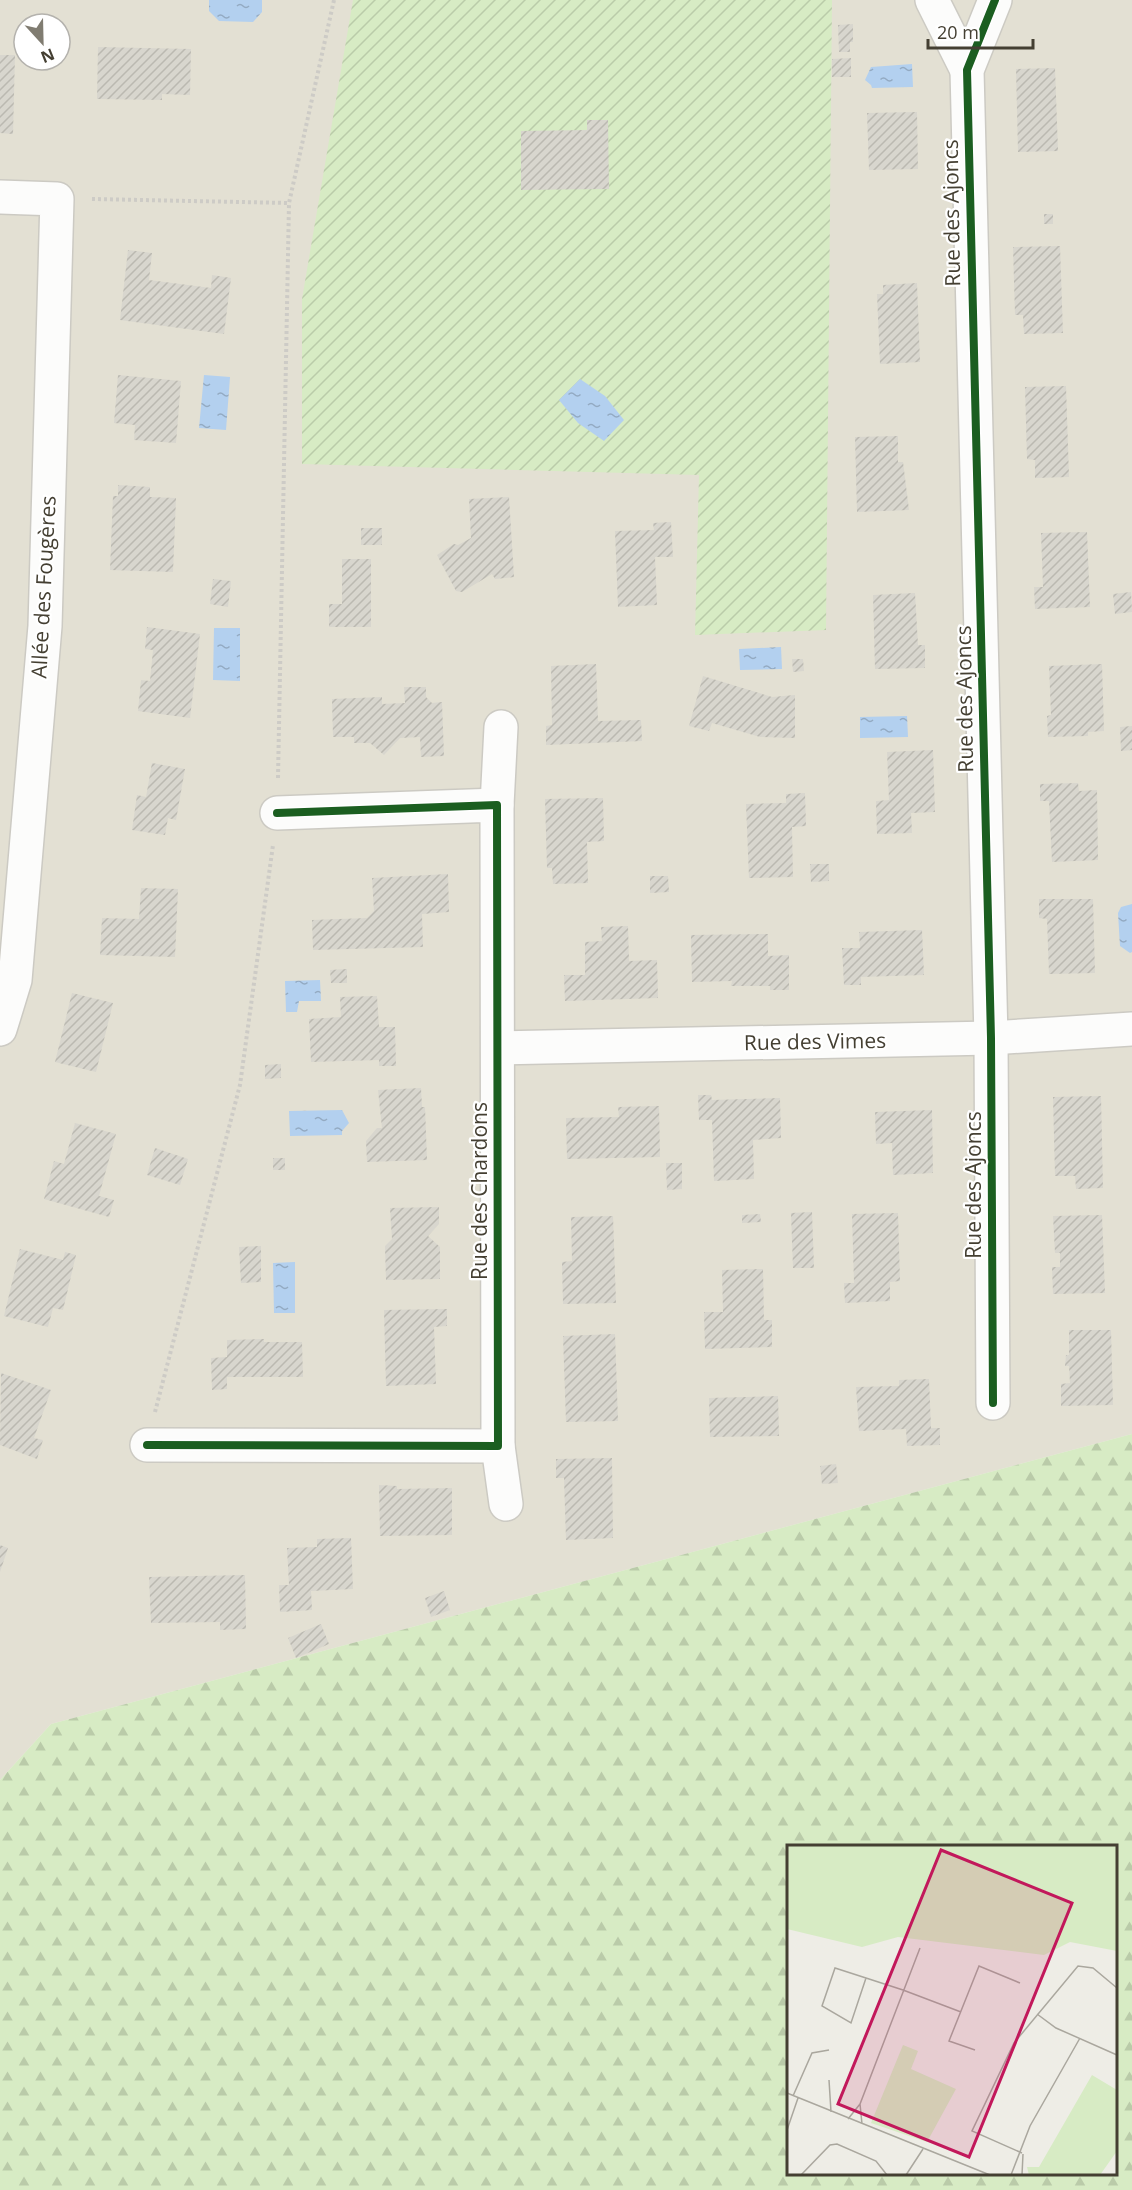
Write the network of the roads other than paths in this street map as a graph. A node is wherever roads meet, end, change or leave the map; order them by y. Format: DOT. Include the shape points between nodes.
graph roads {
  1 [pos="932,0"];
  2 [pos="994,0"];
  3 [pos="966,70"];
  4 [pos="0,197"];
  5 [pos="501,727"];
  6 [pos="497,805"];
  7 [pos="277,813"];
  8 [pos="0,1029"];
  9 [pos="1132,1029"];
  10 [pos="992,1038"];
  11 [pos="498,1048"];
  12 [pos="993,1403"];
  13 [pos="147,1445"];
  14 [pos="498,1446"];
  15 [pos="506,1504"];
  1 -- 3 [label="street, Rue des Ajoncs"];
  2 -- 3 [label="street, Rue des Ajoncs"];
  3 -- 10 [label="street, Rue des Ajoncs"];
  4 -- 8 [label="street, Allée des Fougères" via="57,199 45,626 15,980"];
  5 -- 6 [label="street, Rue des Chardons"];
  6 -- 7 [label="street"];
  6 -- 11 [label="street, Rue des Chardons"];
  9 -- 10 [label="street, Rue des Vimes"];
  10 -- 11 [label="street, Rue des Vimes"];
  10 -- 12 [label="street, Rue des Ajoncs"];
  11 -- 14 [label="street, Rue des Chardons"];
  13 -- 14 [label="street"];
  14 -- 15 [label="street, Rue des Chardons"];
}
